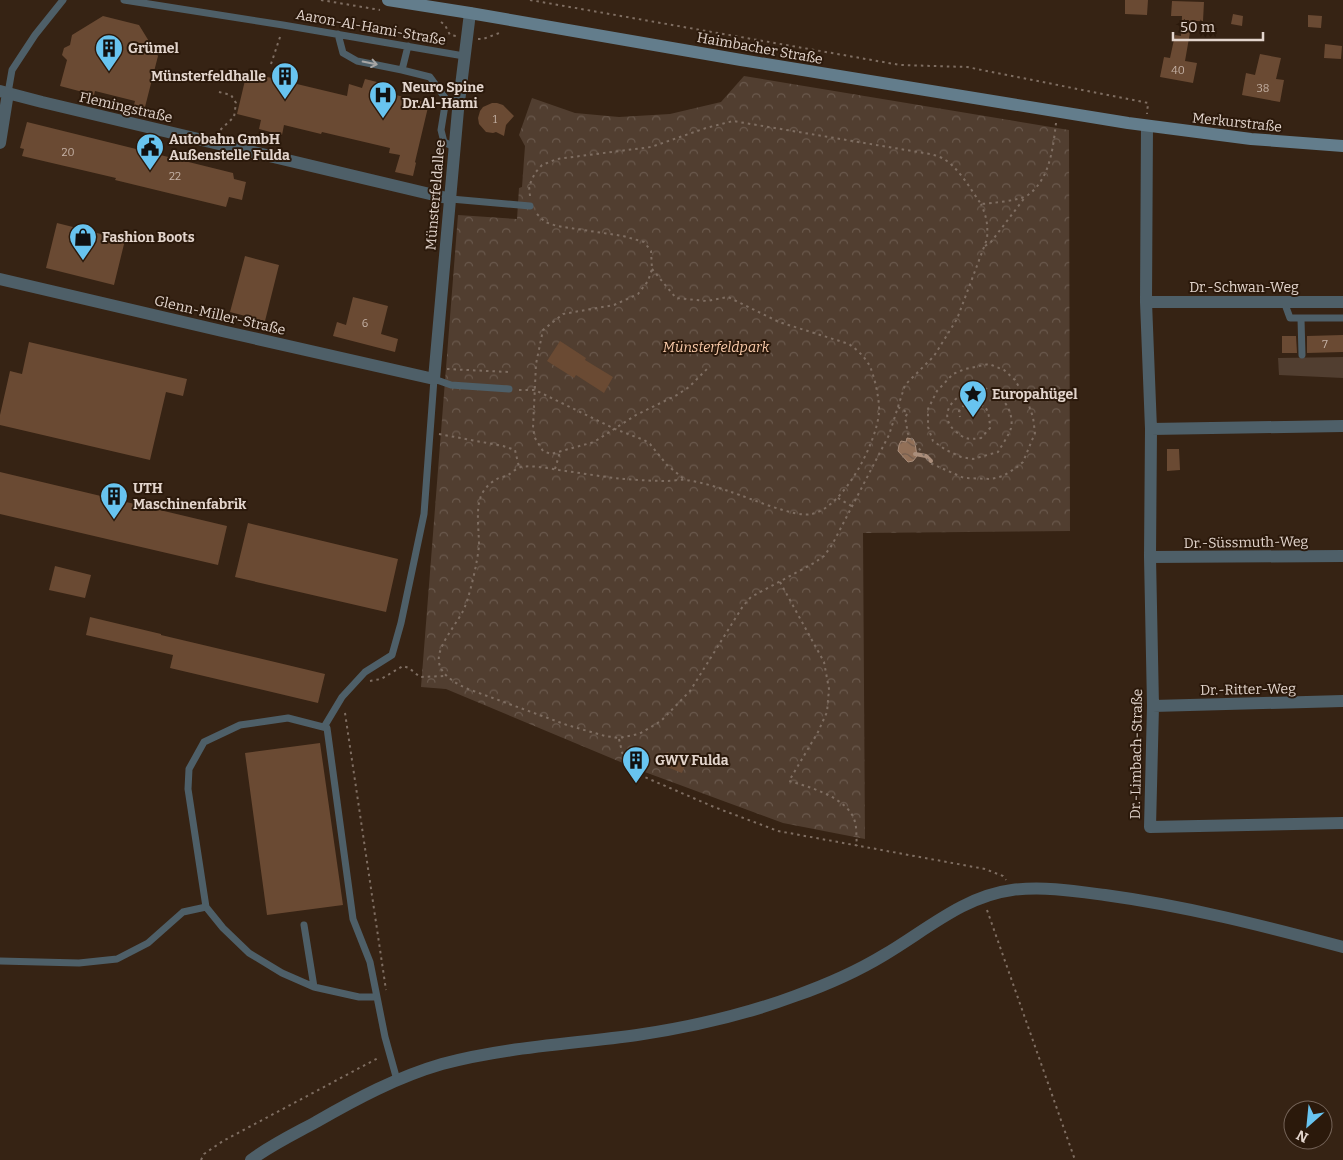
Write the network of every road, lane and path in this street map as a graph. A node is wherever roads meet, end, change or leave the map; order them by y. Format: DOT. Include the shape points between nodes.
graph roads {
  1 [pos="63,0"];
  2 [pos="124,0"];
  3 [pos="388,0"];
  4 [pos="530,0"];
  5 [pos="470,13"];
  6 [pos="508,32"];
  7 [pos="338,34"];
  8 [pos="481,39"];
  9 [pos="278,45"];
  10 [pos="408,46"];
  11 [pos="464,56"];
  12 [pos="271,64"];
  13 [pos="402,70"];
  14 [pos="4,92"];
  15 [pos="219,92"];
  16 [pos="1148,103"];
  17 [pos="1057,111"];
  18 [pos="1128,123"];
  19 [pos="1147,126"];
  20 [pos="216,134"];
  21 [pos="0,143"];
  22 [pos="1343,146"];
  23 [pos="454,147"];
  24 [pos="1026,196"];
  25 [pos="451,199"];
  26 [pos="981,204"];
  27 [pos="530,206"];
  28 [pos="985,246"];
  29 [pos="652,269"];
  30 [pos="0,279"];
  31 [pos="1146,302"];
  32 [pos="1286,302"];
  33 [pos="1343,302"];
  34 [pos="1301,318"];
  35 [pos="1343,318"];
  36 [pos="1302,355"];
  37 [pos="709,367"];
  38 [pos="447,369"];
  39 [pos="509,372"];
  40 [pos="434,379"];
  41 [pos="509,389"];
  42 [pos="535,390"];
  43 [pos="897,407"];
  44 [pos="960,417"];
  45 [pos="1343,426"];
  46 [pos="615,429"];
  47 [pos="1151,429"];
  48 [pos="430,433"];
  49 [pos="561,451"];
  50 [pos="519,467"];
  51 [pos="555,469"];
  52 [pos="684,479"];
  53 [pos="838,498"];
  54 [pos="852,507"];
  55 [pos="1343,556"];
  56 [pos="1150,557"];
  57 [pos="780,582"];
  58 [pos="446,676"];
  59 [pos="359,679"];
  60 [pos="342,697"];
  61 [pos="1343,702"];
  62 [pos="1153,706"];
  63 [pos="324,727"];
  64 [pos="619,738"];
  65 [pos="1343,823"];
  66 [pos="857,846"];
  67 [pos="1014,890"];
  68 [pos="982,897"];
  69 [pos="206,906"];
  70 [pos="304,925"];
  71 [pos="1343,948"];
  72 [pos="0,960"];
  73 [pos="314,987"];
  74 [pos="387,991"];
  75 [pos="377,997"];
  76 [pos="389,1052"];
  77 [pos="396,1080"];
  78 [pos="201,1160"];
  79 [pos="251,1160"];
  80 [pos="1075,1160"];
  1 -- 14 [label="lane" via="12,70"];
  2 -- 7 [label="lane, Aaron-Al-Hami-Straße"];
  3 -- 5 [label="main road, Haimbacher Straße"];
  4 -- 16 [label="path" via="900,65 967,67"];
  5 -- 11 [label="street, Münsterfeldallee"];
  5 -- 17 [label="main road, Haimbacher Straße"];
  6 -- 8 [label="path"];
  7 -- 10 [label="lane, Aaron-Al-Hami-Straße"];
  7 -- 13 [label="lane, one-way" via="343,53 357,61"];
  9 -- 12 [label="path"];
  10 -- 11 [label="lane, Aaron-Al-Hami-Straße"];
  10 -- 13 [label="lane"];
  11 -- 23 [label="street, Münsterfeldallee"];
  13 -- 23 [label="lane" via="430,76 446,99 441,130 444,142"];
  14 -- 21 [label="street"];
  14 -- 25 [label="street, Flemingstraße"];
  15 -- 20 [label="path" via="230,96 236,103 234,117"];
  17 -- 18 [label="main road, Haimbacher Straße"];
  17 -- 24 [label="path" via="1049,163 1044,176"];
  18 -- 19 [label="main road, Merkurstraße"];
  19 -- 22 [label="main road, Merkurstraße"];
  19 -- 31 [label="street, Dr.-Limbach-Straße"];
  23 -- 25 [label="street, Münsterfeldallee"];
  24 -- 26 [label="path"];
  24 -- 28 [label="path"];
  25 -- 27 [label="lane"];
  25 -- 40 [label="street, Münsterfeldallee"];
  26 -- 27 [label="path" via="959,173 941,157 733,121 651,147 557,159 542,165 529,186"];
  26 -- 28 [label="path" via="988,226"];
  27 -- 29 [label="path" via="545,222 644,242 651,250"];
  28 -- 43 [label="path" via="957,319 934,356 905,384"];
  29 -- 42 [label="path" via="638,294 614,305 563,314 543,330"];
  29 -- 53 [label="path" via="676,298 707,301 728,297 779,322 849,344 869,364 879,411 868,452"];
  30 -- 40 [label="street, Glenn-Miller-Straße"];
  31 -- 32 [label="street, Dr.-Schwan-Weg"];
  31 -- 47 [label="street, Dr.-Limbach-Straße"];
  32 -- 33 [label="street, Dr.-Schwan-Weg"];
  32 -- 34 [label="lane" via="1290,318"];
  34 -- 35 [label="lane"];
  34 -- 36 [label="lane"];
  37 -- 46 [label="path" via="677,395"];
  38 -- 39 [label="path"];
  40 -- 41 [label="lane" via="451,384"];
  40 -- 48 [label="lane"];
  41 -- 42 [label="path"];
  42 -- 46 [label="path"];
  42 -- 49 [label="path" via="535,438 543,451 551,454"];
  43 -- 44 [label="path" via="908,413 905,417 908,434 930,463 943,470 964,478 991,479 1003,476 1023,462 1035,433 1033,417 1015,380 1004,370 990,364 953,374 937,391 928,409 928,427 933,441 946,450 961,458 973,459 998,452 1011,428 1008,406 1001,397 986,388 971,389 960,394 950,405 947,417 950,426 969,440 981,438 990,428 985,407 976,403 964,404 959,411"];
  43 -- 54 [label="path" via="889,435"];
  45 -- 47 [label="street"];
  46 -- 49 [label="path" via="594,442"];
  46 -- 52 [label="path" via="650,444"];
  47 -- 56 [label="street, Dr.-Limbach-Straße"];
  48 -- 50 [label="path" via="515,450"];
  48 -- 59 [label="lane" via="424,514 392,655"];
  49 -- 51 [label="path"];
  50 -- 51 [label="path"];
  50 -- 58 [label="path" via="487,486 479,500 479,546 469,591 464,610 439,653"];
  51 -- 52 [label="path" via="624,479 668,482"];
  52 -- 53 [label="path" via="798,515 812,515"];
  53 -- 54 [label="path"];
  54 -- 57 [label="path" via="824,556"];
  55 -- 56 [label="street, Dr.-Süssmuth-Weg"];
  56 -- 62 [label="street, Dr.-Limbach-Straße"];
  57 -- 64 [label="path" via="751,597 742,606 690,691 661,721 639,734"];
  57 -- 66 [label="path" via="824,662 829,689 827,712 789,781 814,788 847,809 855,821"];
  58 -- 59 [label="path" via="420,676 403,666 381,679"];
  58 -- 64 [label="path" via="468,689 567,725"];
  59 -- 60 [label="lane"];
  60 -- 63 [label="lane"];
  60 -- 74 [label="path"];
  61 -- 62 [label="street, Dr.-Ritter-Weg"];
  62 -- 65 [label="street, Dr.-Limbach-Straße" via="1150,827"];
  63 -- 69 [label="lane" via="288,718 240,725 204,742 189,770 188,789"];
  63 -- 75 [label="lane" via="327,728 352,919 370,962"];
  64 -- 66 [label="path" via="626,769 778,831"];
  66 -- 67 [label="path" via="985,869 1003,876"];
  67 -- 68 [label="street"];
  67 -- 71 [label="street" via="1086,893 1162,904"];
  68 -- 77 [label="street" via="839,980 764,1006 674,1029 468,1058"];
  68 -- 80 [label="path"];
  69 -- 72 [label="lane" via="184,912 148,943 118,959 79,963"];
  69 -- 73 [label="lane" via="223,928 249,952 282,973"];
  70 -- 73 [label="lane"];
  73 -- 75 [label="lane" via="359,997"];
  75 -- 76 [label="lane"];
  76 -- 77 [label="lane"];
  76 -- 78 [label="path" via="223,1141 204,1154"];
  77 -- 79 [label="street"];
}
